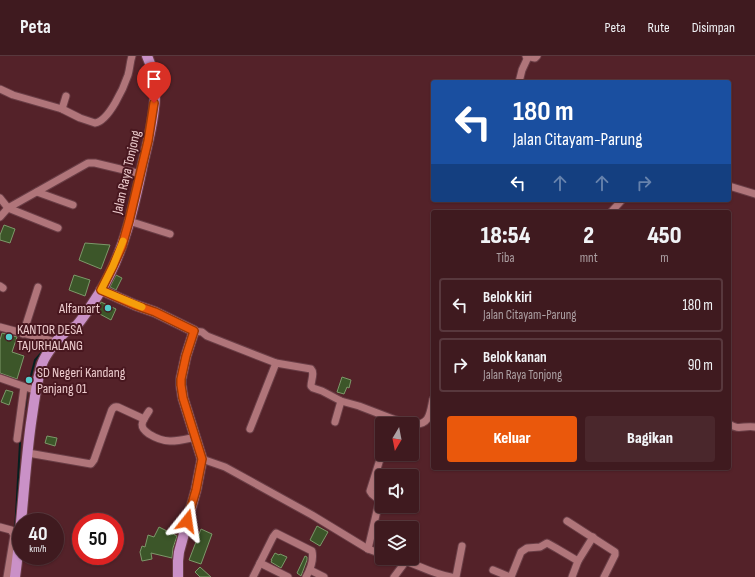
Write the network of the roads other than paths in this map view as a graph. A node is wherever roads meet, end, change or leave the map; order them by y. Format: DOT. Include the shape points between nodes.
graph roads {
  1 [pos="132,56"];
  2 [pos="147,56"];
  3 [pos="527,56"];
  4 [pos="537,56"];
  5 [pos="520,80"];
  6 [pos="0,89"];
  7 [pos="66,96"];
  8 [pos="62,109"];
  9 [pos="141,174"];
  10 [pos="731,187"];
  11 [pos="37,192"];
  12 [pos="755,194"];
  13 [pos="0,198"];
  14 [pos="620,202"];
  15 [pos="73,205"];
  16 [pos="8,208"];
  17 [pos="613,210"];
  18 [pos="0,217"];
  19 [pos="129,221"];
  20 [pos="58,228"];
  21 [pos="170,234"];
  22 [pos="38,287"];
  23 [pos="101,290"];
  24 [pos="0,327"];
  25 [pos="194,331"];
  26 [pos="23,334"];
  27 [pos="56,342"];
  28 [pos="276,363"];
  29 [pos="0,378"];
  30 [pos="29,388"];
  31 [pos="341,401"];
  32 [pos="431,408"];
  33 [pos="150,411"];
  34 [pos="382,417"];
  35 [pos="144,420"];
  36 [pos="335,422"];
  37 [pos="419,424"];
  38 [pos="731,425"];
  39 [pos="755,427"];
  40 [pos="250,429"];
  41 [pos="196,437"];
  42 [pos="17,439"];
  43 [pos="28,453"];
  44 [pos="202,459"];
  45 [pos="379,461"];
  46 [pos="566,521"];
  47 [pos="0,527"];
  48 [pos="593,538"];
  49 [pos="462,546"];
  50 [pos="368,549"];
  51 [pos="375,552"];
  52 [pos="578,561"];
  53 [pos="260,563"];
  54 [pos="403,565"];
  55 [pos="416,565"];
  56 [pos="310,570"];
  57 [pos="493,570"];
  58 [pos="7,577"];
  59 [pos="15,577"];
  60 [pos="178,577"];
  61 [pos="253,577"];
  62 [pos="288,577"];
  63 [pos="306,577"];
  64 [pos="324,577"];
  65 [pos="394,577"];
  66 [pos="451,577"];
  67 [pos="456,577"];
  68 [pos="510,577"];
  69 [pos="572,577"];
  70 [pos="604,577"];
  1 -- 8 [label="street" via="128,75 120,93 100,122 80,118"];
  2 -- 9 [label="main road, Jalan Raya Tonjong" via="152,68 155,93"];
  3 -- 4 [label="street"];
  3 -- 5 [label="street"];
  6 -- 8 [label="street"];
  7 -- 8 [label="street"];
  9 -- 11 [label="street" via="88,163"];
  9 -- 19 [label="main road, Jalan Raya Tonjong"];
  10 -- 12 [label="street"];
  11 -- 15 [label="street"];
  11 -- 16 [label="street"];
  13 -- 16 [label="street"];
  14 -- 17 [label="street"];
  16 -- 18 [label="street"];
  16 -- 20 [label="street"];
  19 -- 21 [label="street"];
  19 -- 23 [label="main road, Jalan Raya Tonjong" via="122,246"];
  22 -- 26 [label="street"];
  23 -- 25 [label="main road"];
  23 -- 27 [label="main road, Jalan Raya Tonjong" via="76,326 64,333"];
  24 -- 26 [label="street"];
  25 -- 28 [label="street"];
  25 -- 41 [label="main road" via="181,379 183,398"];
  26 -- 27 [label="street"];
  27 -- 30 [label="main road, Jalan Raya Tonjong"];
  28 -- 31 [label="street" via="312,369 312,387"];
  28 -- 40 [label="street"];
  29 -- 30 [label="street"];
  30 -- 42 [label="street"];
  30 -- 43 [label="main road, Jalan Raya Tonjong"];
  31 -- 34 [label="street"];
  31 -- 36 [label="street"];
  32 -- 37 [label="street" via="426,421"];
  33 -- 35 [label="street"];
  35 -- 41 [label="street" via="144,431 162,441 172,442"];
  35 -- 43 [label="street" via="116,406 111,412 91,464"];
  38 -- 39 [label="street" via="737,428"];
  41 -- 44 [label="main road"];
  43 -- 59 [label="main road, Jalan Raya Tonjong"];
  44 -- 50 [label="street" via="225,466"];
  44 -- 60 [label="main road" via="179,552"];
  45 -- 50 [label="street" via="370,491 379,502"];
  46 -- 48 [label="street"];
  47 -- 58 [label="street" via="11,530 14,535"];
  48 -- 52 [label="street"];
  48 -- 70 [label="street" via="615,553"];
  49 -- 67 [label="street"];
  50 -- 51 [label="street"];
  52 -- 68 [label="street" via="547,543 521,552"];
  52 -- 69 [label="street"];
  53 -- 56 [label="street" via="272,537 278,533 312,551"];
  53 -- 61 [label="street"];
  53 -- 62 [label="street"];
  54 -- 65 [label="street"];
  55 -- 66 [label="street"];
  56 -- 63 [label="street"];
  56 -- 64 [label="street"];
  57 -- 68 [label="street"];
}
